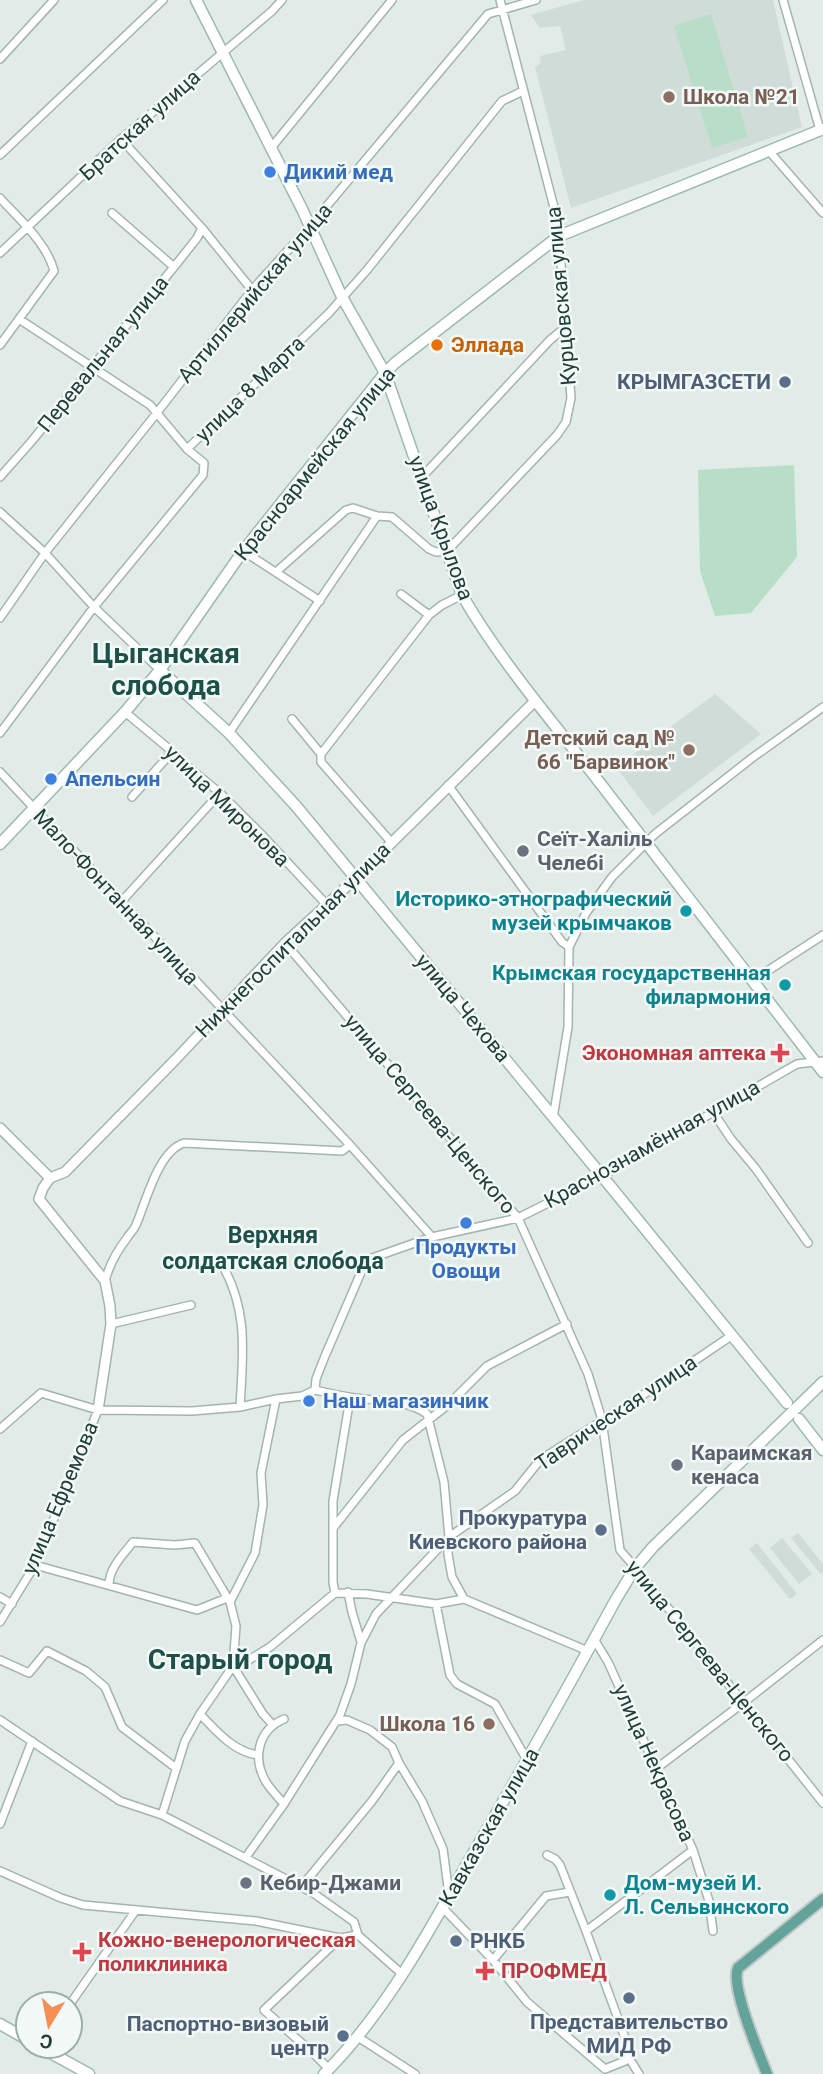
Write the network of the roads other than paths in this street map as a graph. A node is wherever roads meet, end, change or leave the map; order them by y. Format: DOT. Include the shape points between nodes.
graph roads {
  1 [pos="54,0"];
  2 [pos="163,0"];
  3 [pos="196,0"];
  4 [pos="282,0"];
  5 [pos="392,0"];
  6 [pos="499,0"];
  7 [pos="536,0"];
  8 [pos="783,0"];
  9 [pos="502,10"];
  10 [pos="223,53"];
  11 [pos="0,60"];
  12 [pos="523,90"];
  13 [pos="822,130"];
  14 [pos="121,139"];
  15 [pos="271,148"];
  16 [pos="769,151"];
  17 [pos="0,155"];
  18 [pos="0,198"];
  19 [pos="112,213"];
  20 [pos="823,213"];
  21 [pos="310,226"];
  22 [pos="27,228"];
  23 [pos="202,228"];
  24 [pos="559,236"];
  25 [pos="0,253"];
  26 [pos="174,267"];
  27 [pos="251,290"];
  28 [pos="342,297"];
  29 [pos="19,319"];
  30 [pos="566,327"];
  31 [pos="0,345"];
  32 [pos="93,366"];
  33 [pos="385,373"];
  34 [pos="156,414"];
  35 [pos="187,449"];
  36 [pos="0,477"];
  37 [pos="422,477"];
  38 [pos="0,512"];
  39 [pos="377,516"];
  40 [pos="243,551"];
  41 [pos="447,551"];
  42 [pos="45,553"];
  43 [pos="276,572"];
  44 [pos="401,594"];
  45 [pos="462,595"];
  46 [pos="320,601"];
  47 [pos="94,607"];
  48 [pos="429,615"];
  49 [pos="0,618"];
  50 [pos="160,670"];
  51 [pos="535,701"];
  52 [pos="823,707"];
  53 [pos="125,712"];
  54 [pos="292,719"];
  55 [pos="0,733"];
  56 [pos="229,733"];
  57 [pos="171,753"];
  58 [pos="321,754"];
  59 [pos="0,772"];
  60 [pos="448,785"];
  61 [pos="220,793"];
  62 [pos="132,797"];
  63 [pos="33,808"];
  64 [pos="391,842"];
  65 [pos="0,844"];
  66 [pos="646,844"];
  67 [pos="356,878"];
  68 [pos="122,901"];
  69 [pos="326,904"];
  70 [pos="823,935"];
  71 [pos="285,943"];
  72 [pos="569,947"];
  73 [pos="752,981"];
  74 [pos="222,1009"];
  75 [pos="819,1061"];
  76 [pos="823,1072"];
  77 [pos="713,1112"];
  78 [pos="554,1118"];
  79 [pos="0,1128"];
  80 [pos="350,1145"];
  81 [pos="602,1176"];
  82 [pos="50,1178"];
  83 [pos="518,1218"];
  84 [pos="432,1237"];
  85 [pos="808,1243"];
  86 [pos="220,1261"];
  87 [pos="105,1281"];
  88 [pos="191,1305"];
  89 [pos="111,1324"];
  90 [pos="567,1324"];
  91 [pos="731,1336"];
  92 [pos="823,1382"];
  93 [pos="315,1390"];
  94 [pos="350,1398"];
  95 [pos="276,1399"];
  96 [pos="787,1403"];
  97 [pos="240,1407"];
  98 [pos="97,1410"];
  99 [pos="799,1419"];
  100 [pos="430,1420"];
  101 [pos="601,1420"];
  102 [pos="0,1429"];
  103 [pos="823,1450"];
  104 [pos="334,1527"];
  105 [pos="449,1537"];
  106 [pos="35,1565"];
  107 [pos="635,1567"];
  108 [pos="109,1586"];
  109 [pos="348,1592"];
  110 [pos="335,1593"];
  111 [pos="0,1597"];
  112 [pos="392,1598"];
  113 [pos="464,1599"];
  114 [pos="228,1600"];
  115 [pos="12,1604"];
  116 [pos="436,1604"];
  117 [pos="0,1622"];
  118 [pos="594,1639"];
  119 [pos="823,1640"];
  120 [pos="361,1643"];
  121 [pos="588,1651"];
  122 [pos="0,1660"];
  123 [pos="233,1666"];
  124 [pos="743,1703"];
  125 [pos="200,1714"];
  126 [pos="284,1718"];
  127 [pos="0,1720"];
  128 [pos="337,1721"];
  129 [pos="272,1724"];
  130 [pos="32,1741"];
  131 [pos="258,1755"];
  132 [pos="527,1760"];
  133 [pos="399,1763"];
  134 [pos="176,1768"];
  135 [pos="657,1768"];
  136 [pos="823,1803"];
  137 [pos="284,1804"];
  138 [pos="162,1815"];
  139 [pos="0,1824"];
  140 [pos="693,1850"];
  141 [pos="547,1855"];
  142 [pos="246,1857"];
  143 [pos="0,1871"];
  144 [pos="302,1886"];
  145 [pos="570,1892"];
  146 [pos="449,1896"];
  147 [pos="823,1899"];
  148 [pos="442,1907"];
  149 [pos="136,1910"];
  150 [pos="586,1931"];
  151 [pos="713,1931"];
  152 [pos="358,1935"];
  153 [pos="340,1938"];
  154 [pos="493,1960"];
  155 [pos="402,1974"];
  156 [pos="80,1990"];
  157 [pos="358,2037"];
  158 [pos="629,2058"];
  159 [pos="64,2060"];
  160 [pos="327,2072"];
  161 [pos="89,2074"];
  162 [pos="415,2074"];
  163 [pos="639,2074"];
  164 [pos="767,2074"];
  1 -- 11 [label="street"];
  2 -- 17 [label="street"];
  3 -- 10 [label="main road, улица Крылова"];
  4 -- 10 [label="street, Братская улица"];
  5 -- 15 [label="street"];
  6 -- 9 [label="street, Курцовская улица"];
  7 -- 9 [label="street, Артиллерийская улица"];
  8 -- 13 [label="street"];
  9 -- 12 [label="street, Курцовская улица"];
  9 -- 21 [label="street, Артиллерийская улица" via="488,14"];
  10 -- 14 [label="street, Братская улица"];
  10 -- 15 [label="main road, улица Крылова"];
  12 -- 24 [label="street, Курцовская улица"];
  12 -- 28 [label="street, улица 8 Марта" via="502,101"];
  13 -- 16 [label="main road, Красноармейская улица"];
  14 -- 22 [label="street, Братская улица"];
  14 -- 23 [label="street"];
  15 -- 21 [label="main road, улица Крылова"];
  16 -- 20 [label="street"];
  16 -- 24 [label="main road, Красноармейская улица"];
  18 -- 22 [label="street"];
  19 -- 26 [label="street"];
  21 -- 27 [label="street, Артиллерийская улица"];
  21 -- 28 [label="main road, улица Крылова"];
  22 -- 25 [label="street, Братская улица"];
  22 -- 29 [label="street" via="51,259 54,271"];
  23 -- 26 [label="street, Перевальная улица"];
  23 -- 27 [label="street"];
  24 -- 30 [label="street, Курцовская улица"];
  24 -- 33 [label="main road, Красноармейская улица"];
  26 -- 32 [label="street, Перевальная улица"];
  27 -- 34 [label="street, Артиллерийская улица"];
  28 -- 33 [label="main road, улица Крылова"];
  28 -- 35 [label="street, улица 8 Марта"];
  29 -- 31 [label="street"];
  29 -- 32 [label="street"];
  30 -- 37 [label="street"];
  30 -- 41 [label="street, Курцовская улица" via="571,398 566,422"];
  32 -- 34 [label="street"];
  32 -- 36 [label="street, Перевальная улица"];
  33 -- 37 [label="main road, улица Крылова"];
  33 -- 40 [label="main road, Красноармейская улица"];
  34 -- 35 [label="street"];
  34 -- 42 [label="street, Артиллерийская улица"];
  35 -- 47 [label="street, улица 8 Марта" via="204,463 203,475"];
  37 -- 41 [label="main road, улица Крылова"];
  38 -- 42 [label="street, улица Чехова"];
  39 -- 41 [label="street" via="391,517 429,549"];
  39 -- 43 [label="street" via="349,509"];
  39 -- 46 [label="street"];
  40 -- 43 [label="street"];
  40 -- 50 [label="main road, Красноармейская улица"];
  41 -- 45 [label="main road, улица Крылова"];
  42 -- 47 [label="street, улица Чехова"];
  42 -- 49 [label="street, Артиллерийская улица"];
  43 -- 46 [label="street"];
  44 -- 48 [label="street"];
  45 -- 48 [label="street"];
  45 -- 51 [label="main road, улица Крылова"];
  46 -- 56 [label="street"];
  47 -- 50 [label="street, улица Чехова"];
  47 -- 55 [label="street, улица 8 Марта"];
  48 -- 58 [label="street"];
  50 -- 53 [label="main road, Красноармейская улица"];
  50 -- 56 [label="main road, улица Чехова"];
  51 -- 60 [label="street, Нижнегоспитальная улица"];
  51 -- 66 [label="main road, улица Крылова"];
  52 -- 66 [label="street"];
  53 -- 57 [label="street, улица Миронова"];
  53 -- 63 [label="main road, Красноармейская улица"];
  54 -- 58 [label="street"];
  56 -- 67 [label="main road, улица Чехова"];
  57 -- 61 [label="street, улица Миронова"];
  57 -- 62 [label="street"];
  58 -- 64 [label="street" via="321,762"];
  59 -- 63 [label="street, Мало-Фонтанная улица"];
  60 -- 64 [label="street, Нижнегоспитальная улица"];
  60 -- 72 [label="street"];
  61 -- 68 [label="street"];
  61 -- 69 [label="street, улица Миронова"];
  63 -- 65 [label="main road, Красноармейская улица"];
  63 -- 68 [label="street, Мало-Фонтанная улица"];
  64 -- 67 [label="street, Нижнегоспитальная улица"];
  66 -- 72 [label="street" via="605,886"];
  66 -- 73 [label="main road, улица Крылова"];
  67 -- 69 [label="street, Нижнегоспитальная улица"];
  67 -- 78 [label="main road, улица Чехова"];
  68 -- 74 [label="street, Мало-Фонтанная улица"];
  69 -- 71 [label="street, Нижнегоспитальная улица"];
  70 -- 73 [label="street"];
  71 -- 74 [label="street, Нижнегоспитальная улица"];
  71 -- 83 [label="street, улица Сергеева-Ценского"];
  72 -- 78 [label="street" via="568,1027"];
  73 -- 75 [label="main road, улица Крылова"];
  74 -- 80 [label="street, Мало-Фонтанная улица"];
  74 -- 82 [label="street, Нижнегоспитальная улица" via="65,1172"];
  75 -- 76 [label="main road, улица Крылова"];
  75 -- 77 [label="street, Краснознамённая улица" via="797,1064"];
  77 -- 81 [label="street, Краснознамённая улица"];
  77 -- 85 [label="street"];
  78 -- 81 [label="main road, улица Чехова"];
  79 -- 82 [label="street"];
  80 -- 84 [label="street, Мало-Фонтанная улица"];
  80 -- 87 [label="street" via="342,1151 176,1146 147,1193 135,1228"];
  81 -- 83 [label="street, Краснознамённая улица"];
  81 -- 91 [label="main road, улица Чехова"];
  82 -- 87 [label="street" via="39,1199"];
  83 -- 84 [label="street, Краснознамённая улица"];
  83 -- 90 [label="street, улица Сергеева-Ценского"];
  84 -- 93 [label="street, Краснознамённая улица" via="372,1258 362,1270"];
  86 -- 97 [label="street" via="241,1314"];
  87 -- 89 [label="street"];
  88 -- 89 [label="street"];
  89 -- 98 [label="street"];
  90 -- 100 [label="street" via="487,1366"];
  90 -- 101 [label="street, улица Сергеева-Ценского" via="589,1374"];
  91 -- 96 [label="main road, улица Чехова"];
  91 -- 101 [label="street, Таврическая улица"];
  92 -- 107 [label="main road, Кавказская улица"];
  93 -- 94 [label="street"];
  93 -- 95 [label="street"];
  94 -- 100 [label="street" via="419,1408"];
  94 -- 104 [label="street" via="333,1501"];
  95 -- 97 [label="street"];
  95 -- 114 [label="street" via="261,1474 263,1505 255,1553"];
  97 -- 98 [label="street"];
  98 -- 102 [label="street" via="41,1393"];
  98 -- 106 [label="street, улица Ефремова"];
  99 -- 103 [label="main road"];
  100 -- 104 [label="street" via="403,1440"];
  100 -- 105 [label="street" via="444,1482"];
  101 -- 105 [label="street, Таврическая улица" via="540,1460 514,1490"];
  101 -- 107 [label="street, улица Сергеева-Ценского" via="620,1550"];
  104 -- 110 [label="street"];
  105 -- 112 [label="street, Таврическая улица"];
  105 -- 113 [label="street" via="452,1577"];
  106 -- 108 [label="street"];
  106 -- 115 [label="street, улица Ефремова"];
  107 -- 118 [label="main road, Кавказская улица"];
  107 -- 124 [label="street, улица Сергеева-Ценского"];
  108 -- 114 [label="street" via="197,1609"];
  108 -- 114 [label="street" via="109,1576 133,1542 195,1543"];
  109 -- 110 [label="street"];
  109 -- 112 [label="street"];
  109 -- 120 [label="street, Таврическая улица"];
  110 -- 123 [label="street" via="270,1647"];
  111 -- 115 [label="street"];
  112 -- 116 [label="street"];
  112 -- 120 [label="street, Таврическая улица" via="376,1614"];
  113 -- 116 [label="street"];
  113 -- 121 [label="street"];
  114 -- 123 [label="street" via="236,1626"];
  115 -- 117 [label="street, улица Ефремова"];
  116 -- 132 [label="street" via="450,1675 457,1684 495,1704"];
  118 -- 121 [label="main road, Кавказская улица"];
  118 -- 135 [label="street, улица Некрасова"];
  119 -- 124 [label="street"];
  120 -- 128 [label="street, Таврическая улица"];
  121 -- 132 [label="main road, Кавказская улица"];
  122 -- 134 [label="street" via="29,1673 47,1651 86,1671 105,1687 122,1727"];
  123 -- 125 [label="street"];
  123 -- 129 [label="street"];
  124 -- 135 [label="street"];
  124 -- 136 [label="street, улица Сергеева-Ценского"];
  125 -- 131 [label="street" via="233,1745"];
  125 -- 134 [label="street"];
  126 -- 129 [label="street"];
  127 -- 130 [label="street"];
  128 -- 133 [label="street" via="347,1720 370,1730 392,1747"];
  128 -- 137 [label="street, Таврическая улица"];
  129 -- 131 [label="street"];
  130 -- 138 [label="street" via="120,1801"];
  130 -- 139 [label="street"];
  131 -- 137 [label="street" via="265,1781"];
  132 -- 146 [label="main road, Кавказская улица"];
  133 -- 144 [label="street"];
  133 -- 146 [label="street" via="443,1849"];
  134 -- 138 [label="street"];
  135 -- 140 [label="street, улица Некрасова"];
  137 -- 142 [label="street, Таврическая улица"];
  138 -- 142 [label="street"];
  140 -- 150 [label="street"];
  140 -- 151 [label="street, улица Некрасова"];
  141 -- 145 [label="street" via="560,1865"];
  142 -- 144 [label="street"];
  143 -- 149 [label="street" via="83,1905"];
  144 -- 152 [label="street" via="354,1922"];
  145 -- 150 [label="street"];
  145 -- 154 [label="street" via="546,1896"];
  146 -- 148 [label="main road, Кавказская улица"];
  147 -- 164 [label="main road" via="736,1973 741,2002"];
  148 -- 154 [label="street"];
  148 -- 155 [label="main road, Кавказская улица"];
  149 -- 153 [label="street" via="256,1921"];
  149 -- 156 [label="street"];
  150 -- 158 [label="street"];
  152 -- 153 [label="street"];
  152 -- 155 [label="street"];
  153 -- 160 [label="street" via="264,2010 313,2053"];
  154 -- 158 [label="street" via="527,2002 605,2069"];
  155 -- 157 [label="main road, Кавказская улица"];
  157 -- 160 [label="main road, Кавказская улица"];
  157 -- 162 [label="street"];
  158 -- 163 [label="street"];
  159 -- 161 [label="main road"];
}
